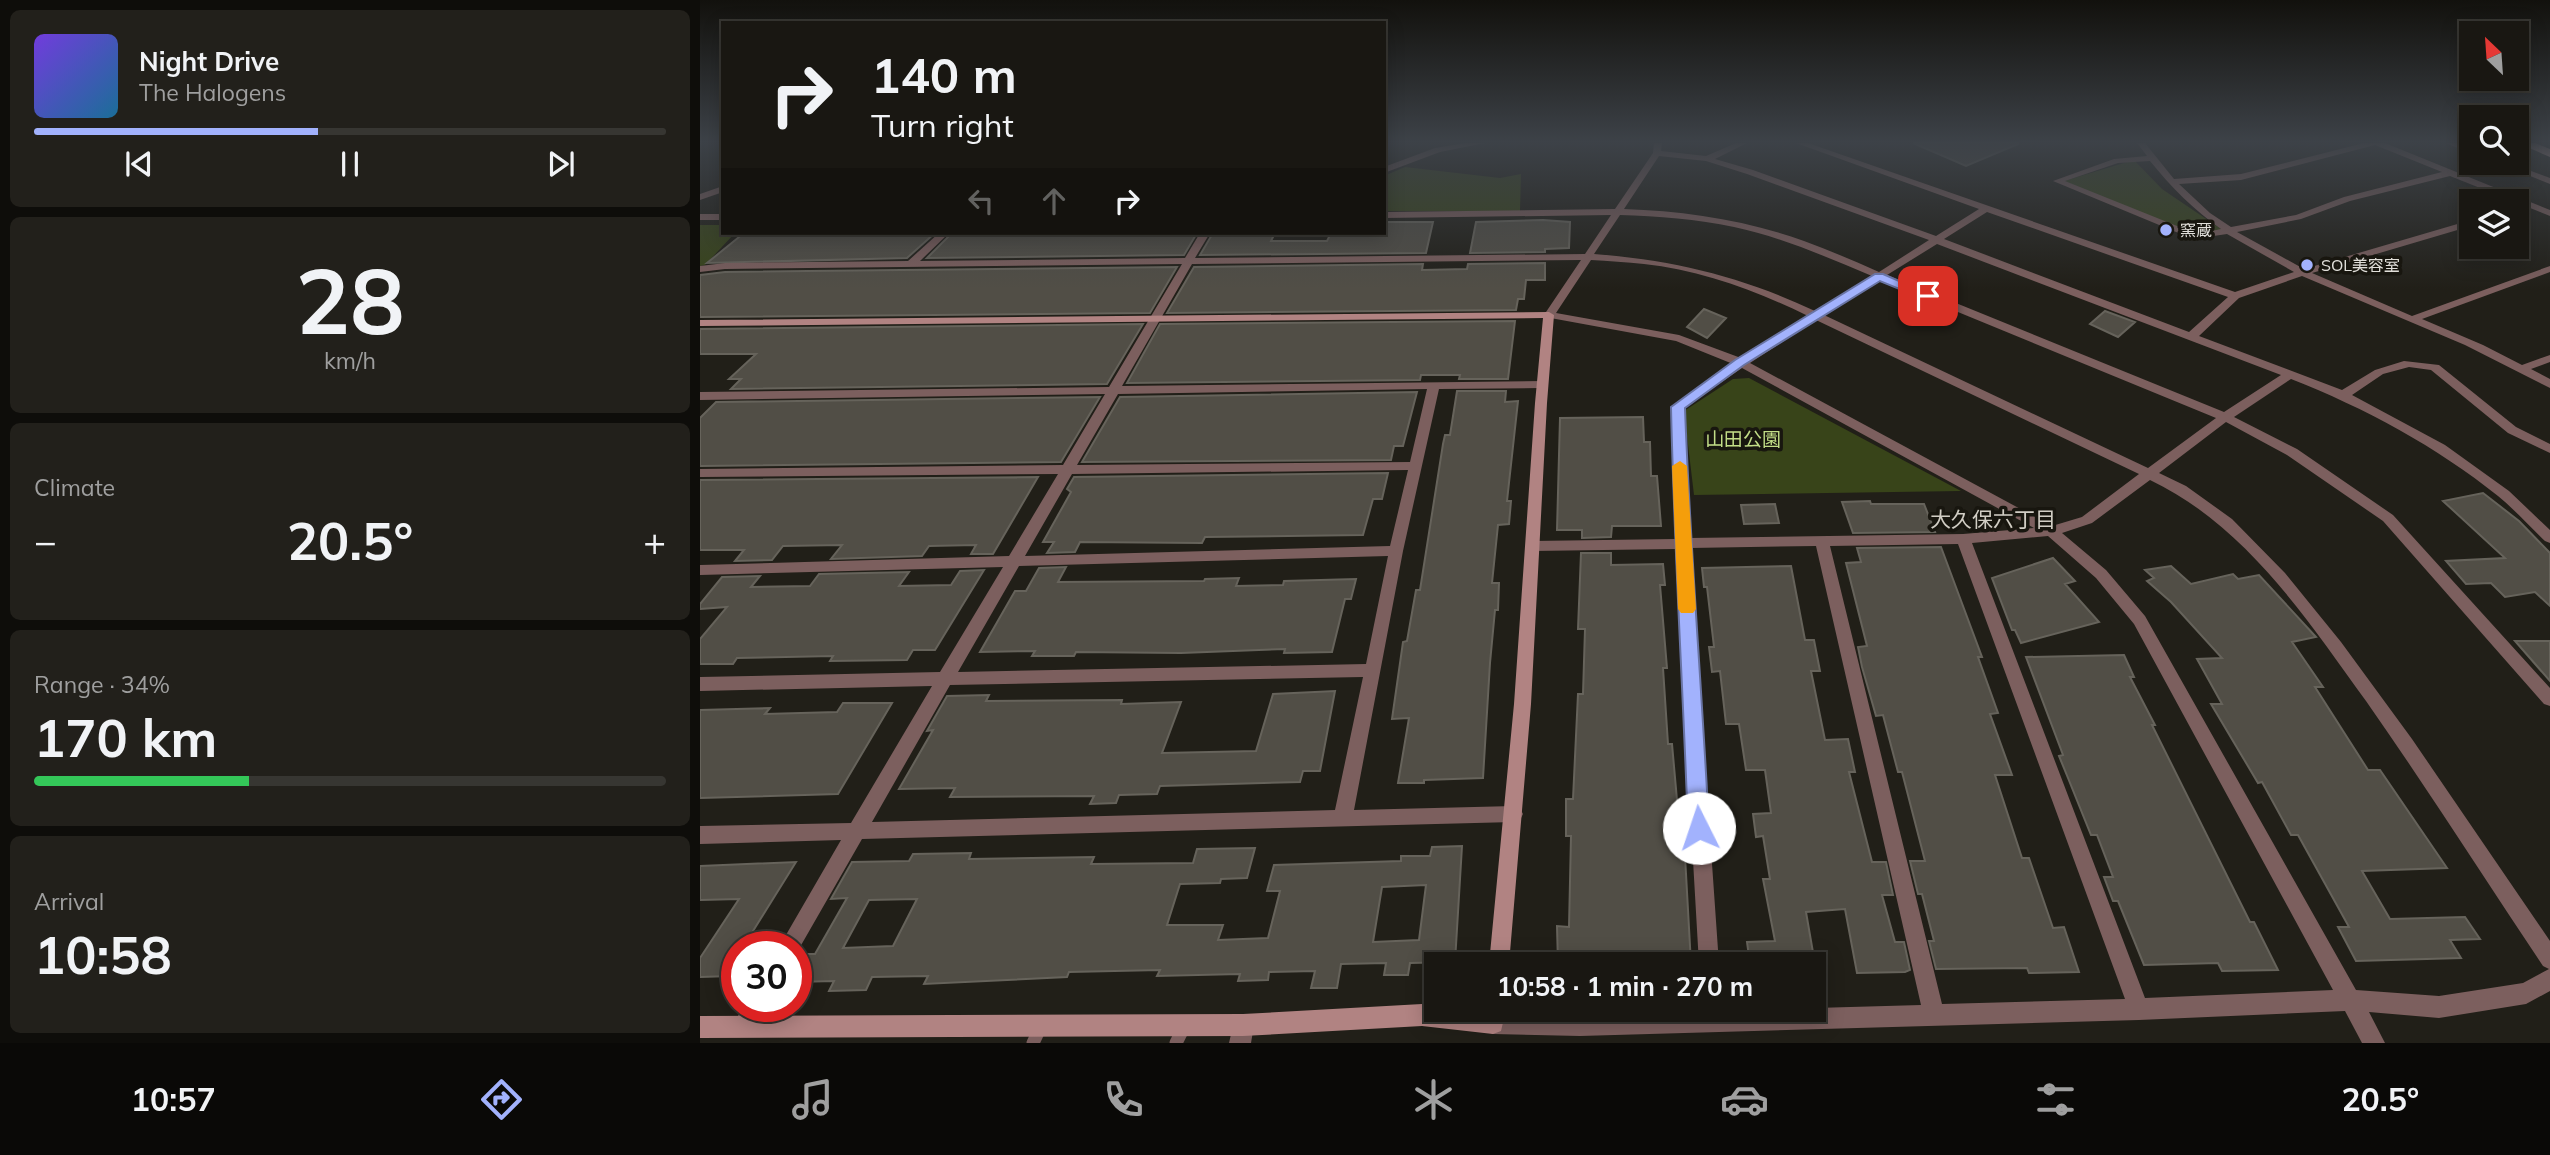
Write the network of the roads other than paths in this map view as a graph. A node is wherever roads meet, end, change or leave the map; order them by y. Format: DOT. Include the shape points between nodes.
graph roads {
  1 [pos="1629,192"];
  2 [pos="1800,192"];
  3 [pos="1936,192"];
  4 [pos="2083,192"];
  5 [pos="2184,192"];
  6 [pos="2373,192"];
  7 [pos="2497,192"];
  8 [pos="2531,205"];
  9 [pos="1985,209"];
  10 [pos="1616,212"];
  11 [pos="2550,213"];
  12 [pos="1386,215"];
  13 [pos="700,217"];
  14 [pos="721,217"];
  15 [pos="2459,227"];
  16 [pos="2228,232"];
  17 [pos="942,235"];
  18 [pos="1204,235"];
  19 [pos="1937,240"];
  20 [pos="1587,257"];
  21 [pos="912,263"];
  22 [pos="1187,263"];
  23 [pos="700,269"];
  24 [pos="2550,270"];
  25 [pos="2302,273"];
  26 [pos="1879,276"];
  27 [pos="2235,296"];
  28 [pos="1549,315"];
  29 [pos="1818,316"];
  30 [pos="1157,317"];
  31 [pos="2413,319"];
  32 [pos="700,323"];
  33 [pos="2192,336"];
  34 [pos="2550,358"];
  35 [pos="1740,362"];
  36 [pos="2521,369"];
  37 [pos="2290,375"];
  38 [pos="1540,384"];
  39 [pos="2550,384"];
  40 [pos="1434,386"];
  41 [pos="1114,390"];
  42 [pos="2343,395"];
  43 [pos="700,396"];
  44 [pos="2225,417"];
  45 [pos="2550,449"];
  46 [pos="1416,466"];
  47 [pos="1069,469"];
  48 [pos="700,473"];
  49 [pos="2148,476"];
  50 [pos="2051,531"];
  51 [pos="2550,538"];
  52 [pos="1963,539"];
  53 [pos="1822,541"];
  54 [pos="1682,543"];
  55 [pos="1533,546"];
  56 [pos="1396,551"];
  57 [pos="1015,561"];
  58 [pos="700,570"];
  59 [pos="1372,670"];
  60 [pos="945,679"];
  61 [pos="700,684"];
  62 [pos="2550,699"];
  63 [pos="1514,814"];
  64 [pos="1343,818"];
  65 [pos="854,831"];
  66 [pos="700,835"];
  67 [pos="798,931"];
  68 [pos="1500,952"];
  69 [pos="1708,952"];
  70 [pos="2550,959"];
  71 [pos="2550,979"];
  72 [pos="2351,1000"];
  73 [pos="2139,1009"];
  74 [pos="1424,1015"];
  75 [pos="1826,1015"];
  76 [pos="1934,1015"];
  77 [pos="746,1022"];
  78 [pos="1551,1022"];
  79 [pos="1620,1022"];
  80 [pos="744,1026"];
  81 [pos="700,1027"];
  82 [pos="1037,1034"];
  83 [pos="1181,1034"];
  84 [pos="1242,1034"];
  85 [pos="2374,1043"];
  1 -- 10 [label="street"];
  2 -- 19 [label="street"];
  3 -- 9 [label="street"];
  4 -- 16 [label="street" via="2196,237"];
  5 -- 16 [label="street"];
  6 -- 16 [label="street" via="2298,217"];
  7 -- 8 [label="street"];
  8 -- 11 [label="street"];
  9 -- 19 [label="street"];
  9 -- 27 [label="street"];
  10 -- 12 [label="street"];
  10 -- 20 [label="street"];
  10 -- 26 [label="street" via="1751,228"];
  13 -- 14 [label="street"];
  15 -- 25 [label="street"];
  16 -- 25 [label="street"];
  17 -- 21 [label="street"];
  18 -- 22 [label="street"];
  19 -- 26 [label="street"];
  19 -- 33 [label="street"];
  20 -- 22 [label="street"];
  20 -- 28 [label="street"];
  20 -- 29 [label="street" via="1646,261 1708,274 1769,293"];
  21 -- 22 [label="street"];
  21 -- 23 [label="street"];
  22 -- 30 [label="street"];
  24 -- 31 [label="street"];
  25 -- 27 [label="street"];
  25 -- 31 [label="street"];
  26 -- 29 [label="street"];
  26 -- 44 [label="street"];
  27 -- 33 [label="street"];
  28 -- 30 [label="street"];
  28 -- 35 [label="street" via="1679,338"];
  28 -- 38 [label="street"];
  29 -- 35 [label="street"];
  29 -- 49 [label="street"];
  30 -- 32 [label="street"];
  30 -- 41 [label="street"];
  31 -- 36 [label="street"];
  33 -- 37 [label="street"];
  34 -- 36 [label="street"];
  35 -- 50 [label="street"];
  35 -- 54 [label="street" via="1678,407"];
  36 -- 39 [label="street"];
  37 -- 42 [label="street"];
  37 -- 44 [label="street"];
  38 -- 40 [label="street"];
  38 -- 55 [label="street"];
  40 -- 41 [label="street"];
  40 -- 46 [label="street"];
  41 -- 43 [label="street"];
  41 -- 47 [label="street"];
  42 -- 45 [label="street" via="2379,372 2408,363 2435,367 2512,430"];
  42 -- 51 [label="street" via="2440,449 2504,494"];
  44 -- 49 [label="street"];
  44 -- 62 [label="street" via="2292,453 2388,518"];
  46 -- 47 [label="street"];
  46 -- 56 [label="street"];
  47 -- 48 [label="street"];
  47 -- 57 [label="street"];
  49 -- 50 [label="street" via="2087,520"];
  49 -- 70 [label="street" via="2181,489 2227,522 2280,577 2406,744"];
  50 -- 52 [label="street"];
  50 -- 72 [label="street" via="2101,574 2140,620"];
  52 -- 53 [label="street"];
  52 -- 73 [label="street"];
  53 -- 54 [label="street"];
  53 -- 76 [label="street"];
  54 -- 55 [label="street"];
  54 -- 69 [label="street"];
  55 -- 63 [label="street"];
  56 -- 57 [label="street"];
  56 -- 59 [label="street"];
  57 -- 58 [label="street"];
  57 -- 60 [label="street"];
  59 -- 60 [label="street"];
  59 -- 64 [label="street"];
  60 -- 61 [label="street"];
  60 -- 65 [label="street"];
  63 -- 64 [label="street"];
  63 -- 68 [label="street"];
  64 -- 65 [label="street"];
  65 -- 66 [label="street"];
  65 -- 67 [label="street"];
  71 -- 72 [label="street" via="2526,993 2439,1007"];
  72 -- 73 [label="street"];
  72 -- 85 [label="street"];
  73 -- 76 [label="street"];
  74 -- 84 [label="street"];
  75 -- 76 [label="street"];
  77 -- 80 [label="street"];
  78 -- 79 [label="street"];
  80 -- 81 [label="street"];
  80 -- 82 [label="street"];
  82 -- 83 [label="street"];
  83 -- 84 [label="street"];
}
